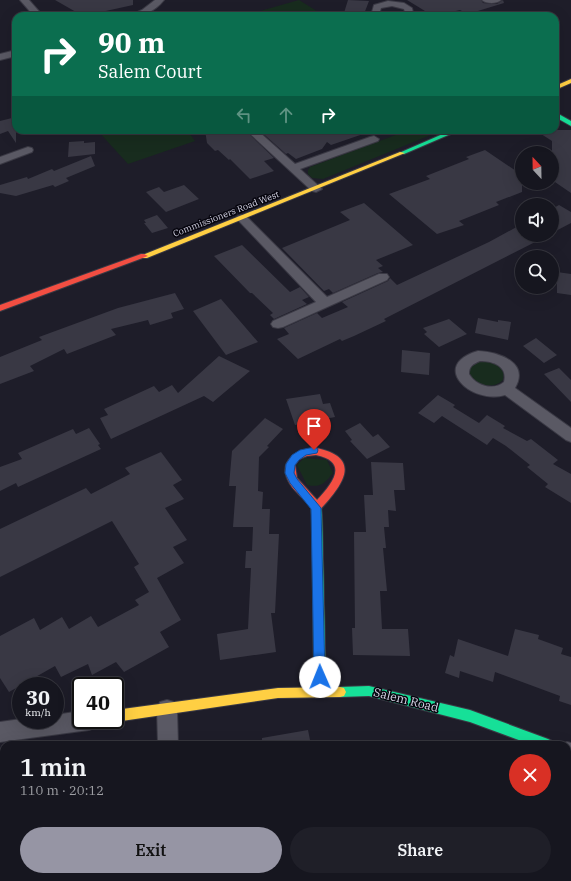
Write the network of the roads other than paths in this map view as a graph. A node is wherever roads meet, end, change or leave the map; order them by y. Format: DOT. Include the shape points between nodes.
graph roads {
  1 [pos="24,0"];
  2 [pos="160,0"];
  3 [pos="486,0"];
  4 [pos="497,0"];
  5 [pos="389,2"];
  6 [pos="35,12"];
  7 [pos="145,12"];
  8 [pos="377,12"];
  9 [pos="409,12"];
  10 [pos="12,54"];
  11 [pos="0,57"];
  12 [pos="571,81"];
  13 [pos="559,86"];
  14 [pos="559,116"];
  15 [pos="571,124"];
  16 [pos="255,134"];
  17 [pos="447,134"];
  18 [pos="374,139"];
  19 [pos="28,150"];
  20 [pos="0,161"];
  21 [pos="293,168"];
  22 [pos="316,189"];
  23 [pos="242,218"];
  24 [pos="383,278"];
  25 [pos="325,303"];
  26 [pos="0,308"];
  27 [pos="278,324"];
  28 [pos="506,388"];
  29 [pos="571,436"];
  30 [pos="316,508"];
  31 [pos="320,692"];
  32 [pos="167,709"];
  33 [pos="124,715"];
  34 [pos="72,722"];
  35 [pos="0,732"];
  36 [pos="168,741"];
  37 [pos="526,741"];
  1 -- 6 [label="street"];
  2 -- 7 [label="street"];
  3 -- 4 [label="street"];
  5 -- 8 [label="street" via="380,6"];
  5 -- 9 [label="street" via="408,8"];
  10 -- 11 [label="street"];
  12 -- 13 [label="main road"];
  14 -- 15 [label="main road"];
  16 -- 21 [label="street"];
  17 -- 22 [label="main road, Commissioners Road West"];
  18 -- 21 [label="street"];
  19 -- 20 [label="street"];
  21 -- 22 [label="street"];
  22 -- 23 [label="main road, Commissioners Road West"];
  23 -- 25 [label="street"];
  23 -- 26 [label="main road, Commissioners Road West" via="123,265"];
  24 -- 25 [label="street"];
  25 -- 27 [label="street"];
  28 -- 29 [label="street"];
  30 -- 30 [label="main road" via="293,481 290,473 290,464 296,457 314,450 333,456 341,471 339,479"];
  30 -- 31 [label="main road"];
  31 -- 32 [label="main road, Salem Road" via="278,693"];
  31 -- 37 [label="main road, Salem Road" via="369,691 470,716"];
  32 -- 33 [label="main road, Salem Road"];
  32 -- 36 [label="street"];
  34 -- 35 [label="street"];
}
